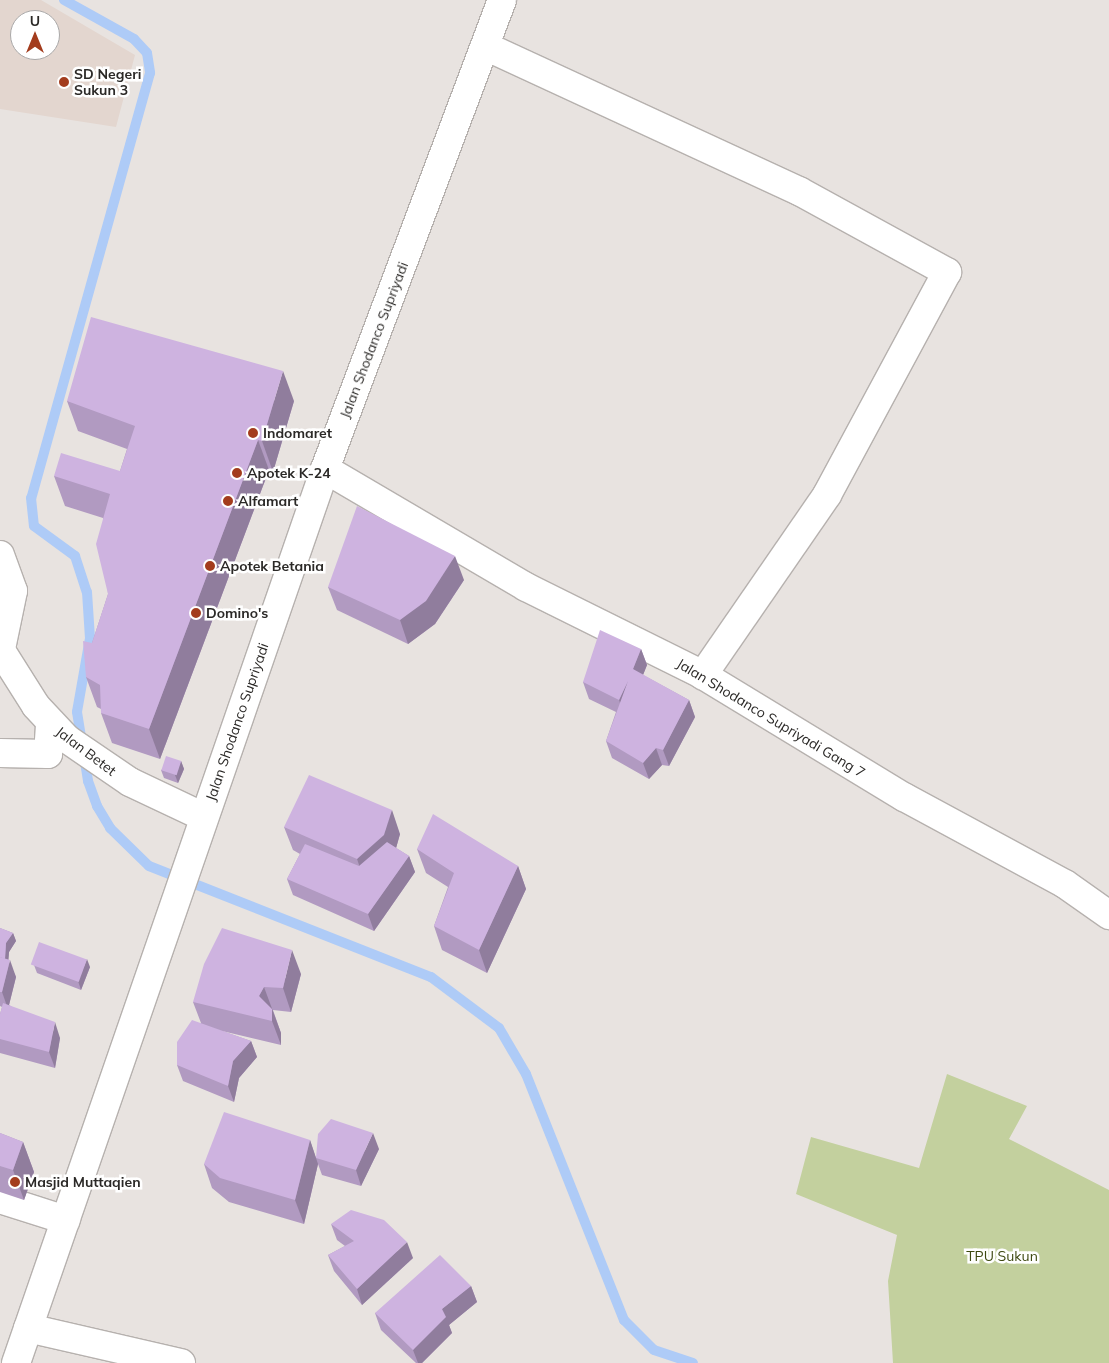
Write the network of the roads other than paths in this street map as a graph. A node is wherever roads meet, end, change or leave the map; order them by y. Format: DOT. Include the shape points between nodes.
graph roads {
  1 [pos="502,0"];
  2 [pos="485,46"];
  3 [pos="325,469"];
  4 [pos="0,555"];
  5 [pos="0,649"];
  6 [pos="703,675"];
  7 [pos="59,731"];
  8 [pos="0,753"];
  9 [pos="204,817"];
  10 [pos="1109,915"];
  11 [pos="0,1199"];
  12 [pos="66,1220"];
  13 [pos="28,1328"];
  14 [pos="16,1363"];
  15 [pos="181,1363"];
  1 -- 2 [label="street, Jalan Shodanco Supriyadi"];
  2 -- 3 [label="street, Jalan Shodanco Supriyadi"];
  2 -- 6 [label="street" via="798,191 946,272 827,495"];
  3 -- 6 [label="street, Jalan Shodanco Supriyadi Gang 7" via="526,587"];
  3 -- 9 [label="street, Jalan Shodanco Supriyadi"];
  4 -- 5 [label="street" via="13,591"];
  5 -- 7 [label="street, Jalan Betet"];
  6 -- 10 [label="street, Jalan Shodanco Supriyadi Gang 7" via="904,797 1065,884"];
  7 -- 8 [label="street" via="48,754"];
  7 -- 9 [label="street, Jalan Betet" via="100,764"];
  9 -- 12 [label="street, Jalan Shodanco Supriyadi"];
  11 -- 12 [label="street"];
  12 -- 13 [label="street, Jalan Shodanco Supriyadi"];
  13 -- 14 [label="street, Jalan Shodanco Supriyadi"];
  13 -- 15 [label="street"];
}
